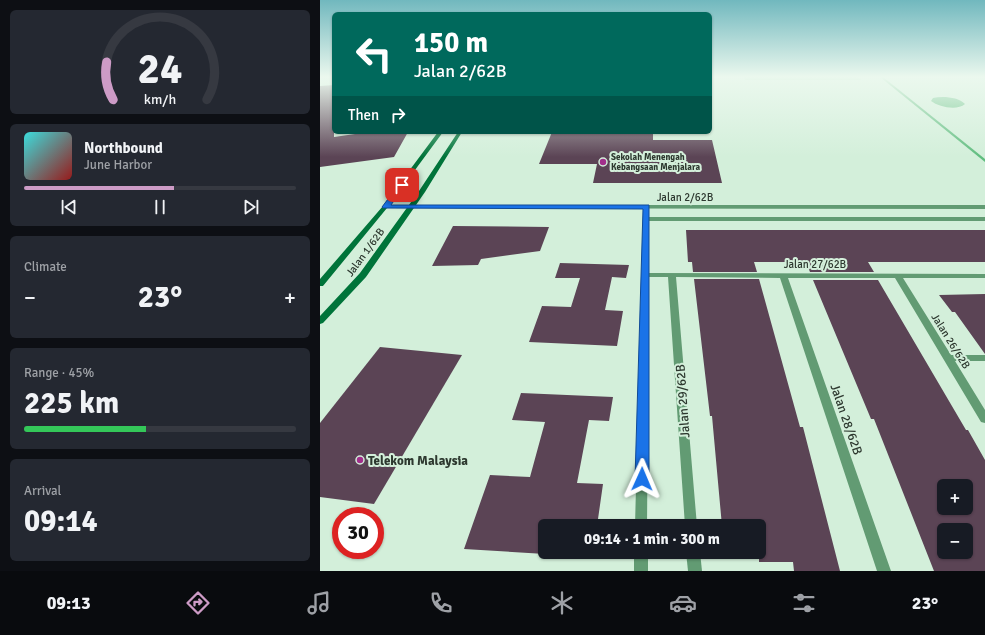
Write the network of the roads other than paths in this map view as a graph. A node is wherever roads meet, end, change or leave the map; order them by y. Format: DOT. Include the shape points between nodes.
graph roads {
  1 [pos="440,134"];
  2 [pos="459,134"];
  3 [pos="385,207"];
  4 [pos="411,207"];
  5 [pos="647,207"];
  6 [pos="985,207"];
  7 [pos="646,219"];
  8 [pos="985,219"];
  9 [pos="645,275"];
  10 [pos="672,275"];
  11 [pos="783,275"];
  12 [pos="897,276"];
  13 [pos="985,276"];
  14 [pos="320,284"];
  15 [pos="320,320"];
  16 [pos="948,358"];
  17 [pos="985,358"];
  18 [pos="985,418"];
  19 [pos="641,519"];
  20 [pos="690,519"];
  21 [pos="641,559"];
  22 [pos="694,559"];
  23 [pos="641,571"];
  24 [pos="695,571"];
  25 [pos="884,571"];
  1 -- 3 [label="main road, Jalan 1/62B"];
  2 -- 4 [label="main road, Jalan 1/62B"];
  3 -- 4 [label="street, Jalan 2/62B"];
  3 -- 14 [label="main road, Jalan 1/62B"];
  4 -- 5 [label="street, Jalan 2/62B"];
  4 -- 15 [label="main road, Jalan 1/62B" via="363,275"];
  5 -- 6 [label="street, Jalan 2/62B"];
  5 -- 7 [label="street"];
  7 -- 8 [label="street"];
  7 -- 9 [label="street"];
  9 -- 10 [label="street, Jalan 27/62B"];
  9 -- 19 [label="street"];
  10 -- 11 [label="street, Jalan 27/62B"];
  10 -- 20 [label="street, Jalan 29/62B"];
  11 -- 12 [label="street, Jalan 27/62B"];
  11 -- 25 [label="street, Jalan 28/62B"];
  12 -- 13 [label="street, Jalan 27/62B"];
  12 -- 16 [label="street, Jalan 26/62B"];
  16 -- 17 [label="street"];
  16 -- 18 [label="street, Jalan 26/62B"];
  21 -- 23 [label="street"];
  22 -- 24 [label="street"];
}
